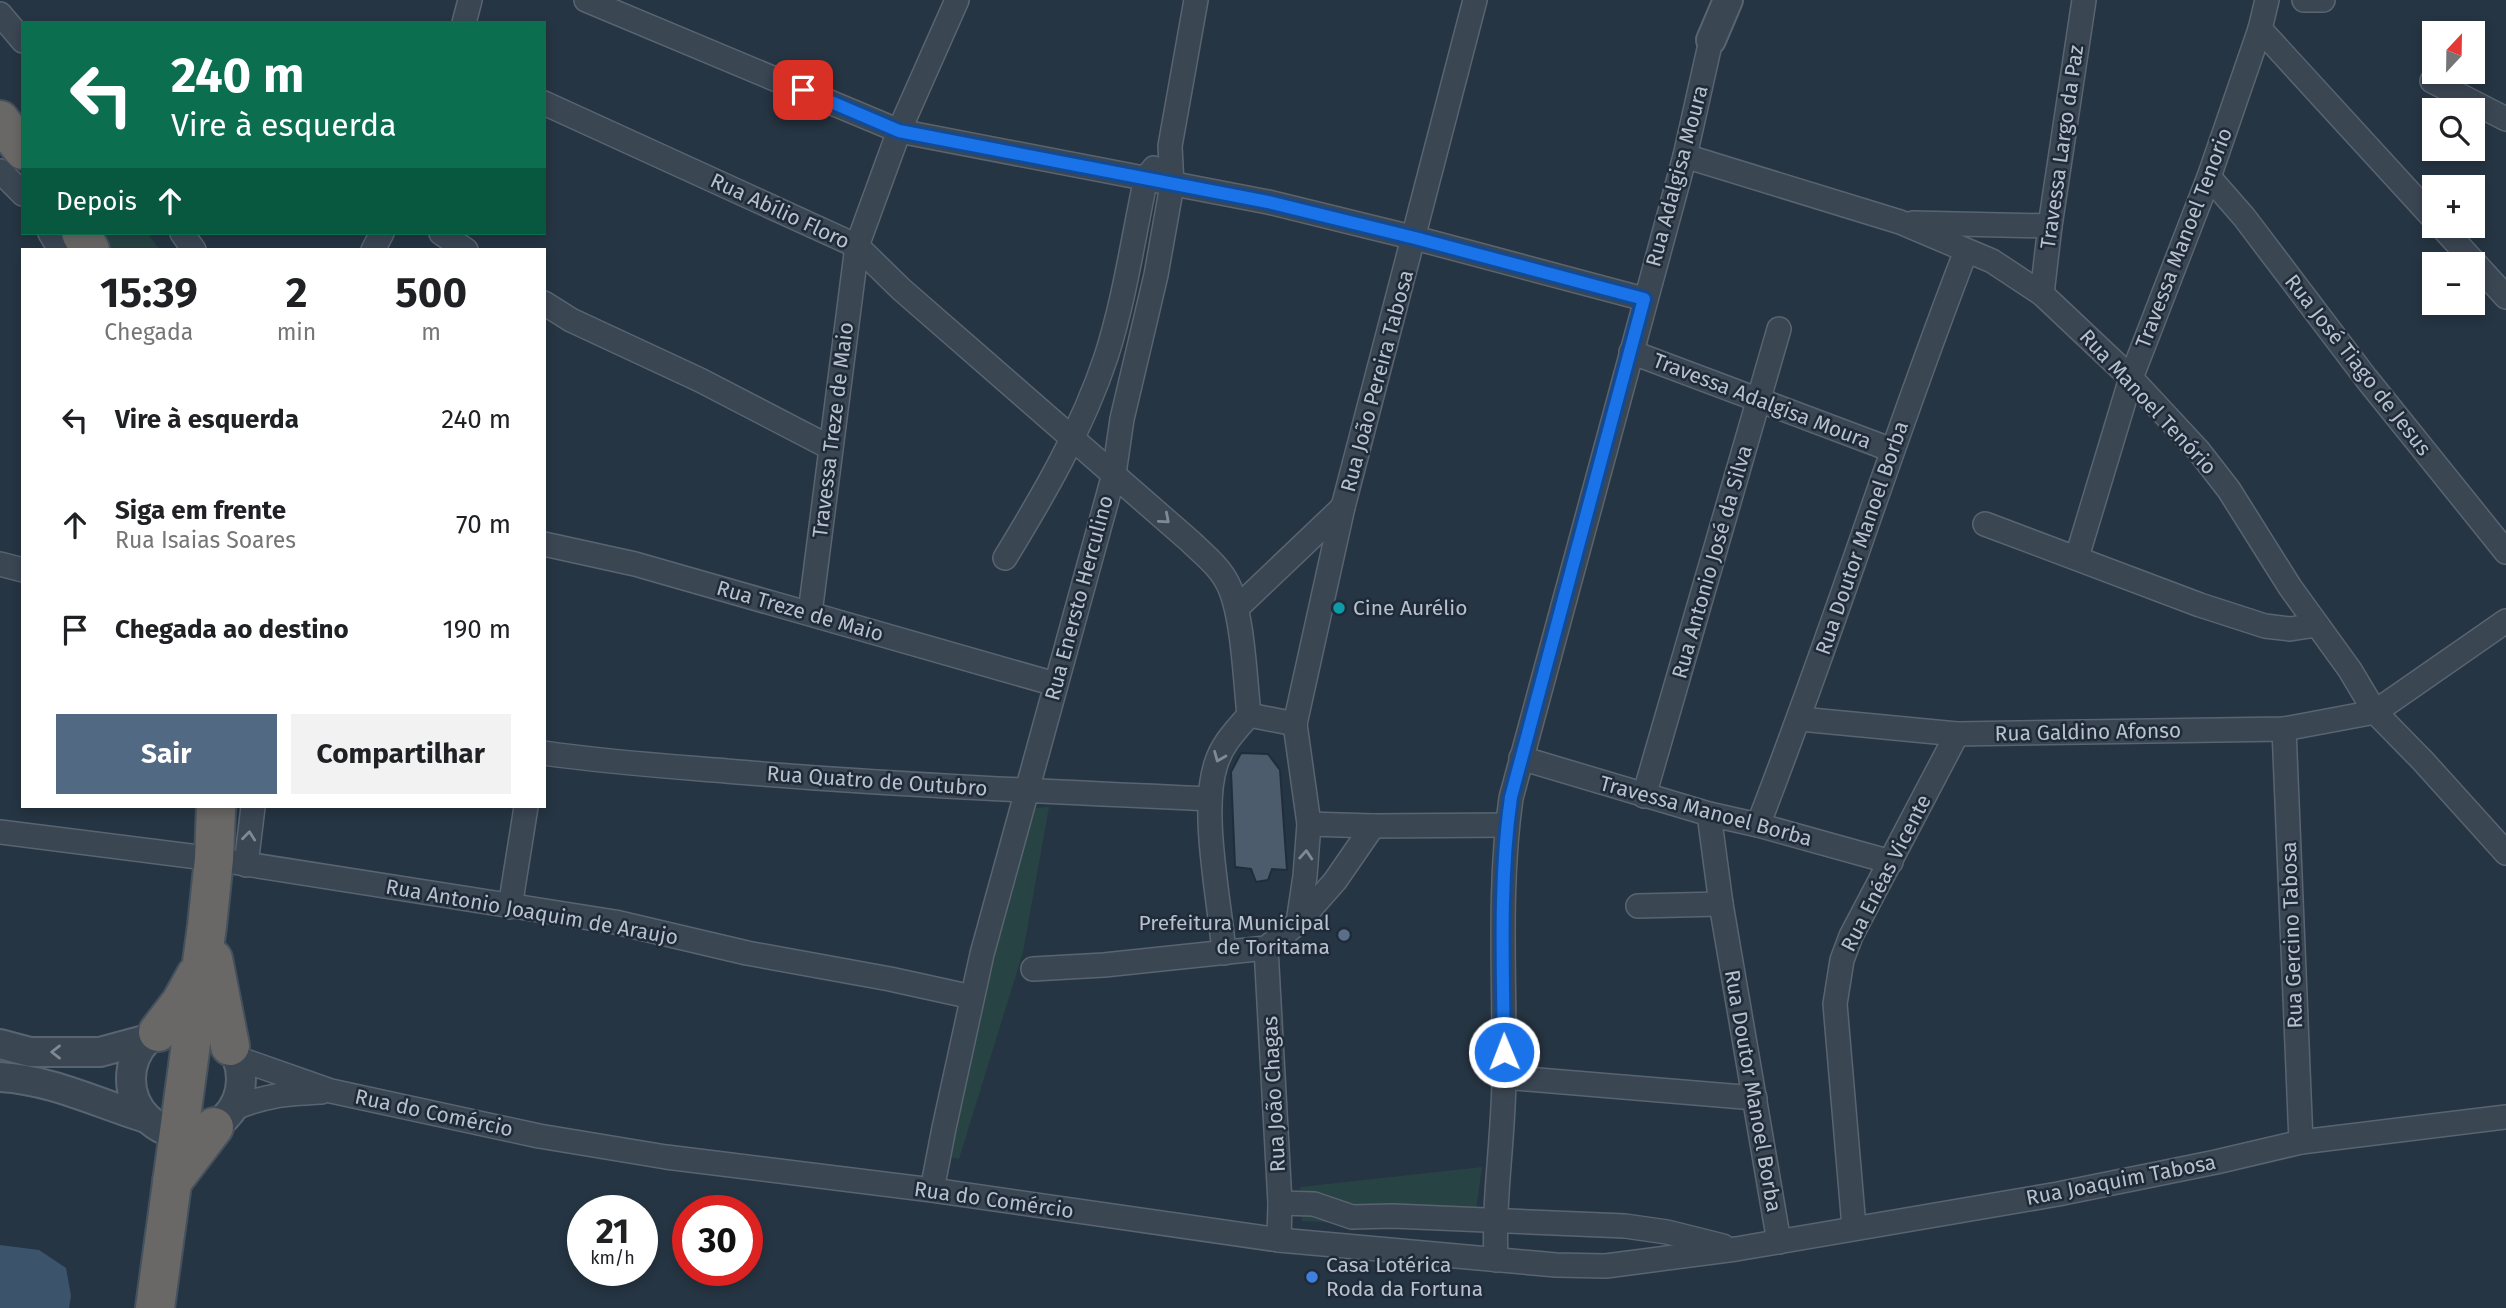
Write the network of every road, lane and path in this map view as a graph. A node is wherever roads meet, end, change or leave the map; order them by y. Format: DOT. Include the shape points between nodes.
graph roads {
  1 [pos="470,0"];
  2 [pos="586,0"];
  3 [pos="957,0"];
  4 [pos="1196,0"];
  5 [pos="1475,0"];
  6 [pos="1708,0"];
  7 [pos="1728,0"];
  8 [pos="2084,0"];
  9 [pos="2267,0"];
  10 [pos="2304,0"];
  11 [pos="2323,0"];
  12 [pos="0,14"];
  13 [pos="465,21"];
  14 [pos="2260,30"];
  15 [pos="21,39"];
  16 [pos="1711,40"];
  17 [pos="2438,84"];
  18 [pos="546,104"];
  19 [pos="2506,119"];
  20 [pos="0,120"];
  21 [pos="899,131"];
  22 [pos="1170,146"];
  23 [pos="21,147"];
  24 [pos="1685,156"];
  25 [pos="0,171"];
  26 [pos="2209,177"];
  27 [pos="1146,178"];
  28 [pos="1172,185"];
  29 [pos="21,192"];
  30 [pos="2422,206"];
  31 [pos="1900,222"];
  32 [pos="2050,226"];
  33 [pos="444,235"];
  34 [pos="1415,238"];
  35 [pos="2452,238"];
  36 [pos="857,246"];
  37 [pos="463,248"];
  38 [pos="1966,251"];
  39 [pos="2042,294"];
  40 [pos="2506,297"];
  41 [pos="1644,299"];
  42 [pos="546,304"];
  43 [pos="1779,329"];
  44 [pos="1631,352"];
  45 [pos="2131,378"];
  46 [pos="1759,400"];
  47 [pos="1073,439"];
  48 [pos="831,448"];
  49 [pos="1892,450"];
  50 [pos="1114,474"];
  51 [pos="1343,508"];
  52 [pos="1985,524"];
  53 [pos="546,544"];
  54 [pos="2506,552"];
  55 [pos="2077,557"];
  56 [pos="1005,558"];
  57 [pos="0,564"];
  58 [pos="21,569"];
  59 [pos="1237,608"];
  60 [pos="810,613"];
  61 [pos="2506,621"];
  62 [pos="2316,625"];
  63 [pos="1055,684"];
  64 [pos="2375,712"];
  65 [pos="1249,715"];
  66 [pos="1800,719"];
  67 [pos="1295,724"];
  68 [pos="2284,729"];
  69 [pos="1956,734"];
  70 [pos="546,753"];
  71 [pos="1521,758"];
  72 [pos="1028,791"];
  73 [pos="1644,796"];
  74 [pos="1210,799"];
  75 [pos="216,808"];
  76 [pos="253,808"];
  77 [pos="526,808"];
  78 [pos="1709,814"];
  79 [pos="1308,824"];
  80 [pos="1507,825"];
  81 [pos="1758,825"];
  82 [pos="1373,827"];
  83 [pos="0,832"];
  84 [pos="2506,853"];
  85 [pos="230,862"];
  86 [pos="1891,862"];
  87 [pos="1721,904"];
  88 [pos="1638,906"];
  89 [pos="510,907"];
  90 [pos="1298,923"];
  91 [pos="207,926"];
  92 [pos="1266,948"];
  93 [pos="1224,953"];
  94 [pos="1033,969"];
  95 [pos="972,997"];
  96 [pos="167,1032"];
  97 [pos="0,1044"];
  98 [pos="100,1052"];
  99 [pos="233,1052"];
  100 [pos="0,1077"];
  101 [pos="1504,1077"];
  102 [pos="331,1091"];
  103 [pos="92,1098"];
  104 [pos="1755,1098"];
  105 [pos="2506,1117"];
  106 [pos="184,1122"];
  107 [pos="2301,1142"];
  108 [pos="932,1191"];
  109 [pos="169,1197"];
  110 [pos="1280,1202"];
  111 [pos="1494,1221"];
  112 [pos="1854,1227"];
  113 [pos="1279,1240"];
  114 [pos="1779,1242"];
  115 [pos="1736,1249"];
  116 [pos="1496,1260"];
  117 [pos="1661,1260"];
  118 [pos="155,1308"];
  1 -- 13 [label="street"];
  2 -- 21 [label="street"];
  3 -- 21 [label="street, Travessa Treze de Maio"];
  4 -- 22 [label="street, Rua Enersto Herculino"];
  5 -- 34 [label="street, Rua João Pereira Tabosa"];
  6 -- 16 [label="street"];
  7 -- 16 [label="street"];
  8 -- 32 [label="street, Travessa Largo da Paz"];
  9 -- 14 [label="street, Travessa Manoel Tenorio"];
  10 -- 11 [label="street"];
  12 -- 15 [label="street"];
  14 -- 26 [label="street, Travessa Manoel Tenorio"];
  14 -- 30 [label="street"];
  16 -- 24 [label="street, Rua Adalgisa Moura"];
  17 -- 19 [label="street"];
  18 -- 36 [label="street, Rua Abílio Floro"];
  20 -- 23 [label="highway"];
  21 -- 27 [label="street"];
  21 -- 36 [label="street, Travessa Treze de Maio"];
  22 -- 27 [label="street"];
  22 -- 28 [label="street, Rua Enersto Herculino"];
  24 -- 31 [label="street, Rua Manoel Tenório"];
  24 -- 41 [label="street, Rua Adalgisa Moura"];
  25 -- 29 [label="street"];
  26 -- 45 [label="street, Travessa Manoel Tenorio"];
  26 -- 54 [label="street, Rua José Tiago de Jesus"];
  27 -- 28 [label="street"];
  27 -- 47 [label="street" via="1106,357"];
  28 -- 34 [label="street" via="1268,202"];
  28 -- 50 [label="street, Rua Enersto Herculino"];
  31 -- 32 [label="street"];
  31 -- 38 [label="street, Rua Manoel Tenório"];
  32 -- 39 [label="street, Travessa Largo da Paz"];
  33 -- 37 [label="street"];
  34 -- 41 [label="street"];
  34 -- 51 [label="street, Rua João Pereira Tabosa"];
  35 -- 40 [label="street"];
  36 -- 47 [label="street, Rua Abílio Floro"];
  36 -- 48 [label="street, Travessa Treze de Maio"];
  38 -- 39 [label="street, Rua Manoel Tenório" via="1992,261"];
  38 -- 49 [label="street, Rua Doutor Manoel Borba"];
  39 -- 45 [label="street, Rua Manoel Tenório"];
  41 -- 44 [label="street, Rua Adalgisa Moura"];
  42 -- 48 [label="street"];
  43 -- 46 [label="street, Rua Antonio José da Silva"];
  44 -- 46 [label="street, Travessa Adalgisa Moura"];
  44 -- 71 [label="street, Rua Adalgisa Moura"];
  45 -- 55 [label="street, Travessa Manoel Tenorio"];
  45 -- 62 [label="street, Rua Manoel Tenório" via="2199,450 2229,490"];
  46 -- 49 [label="street, Travessa Adalgisa Moura"];
  46 -- 73 [label="street, Rua Antonio José da Silva"];
  47 -- 50 [label="street, Rua Abílio Floro"];
  47 -- 56 [label="street"];
  48 -- 60 [label="street, Travessa Treze de Maio"];
  49 -- 66 [label="street, Rua Doutor Manoel Borba"];
  50 -- 59 [label="street, Rua Abílio Floro, one-way" via="1217,569"];
  50 -- 63 [label="street, Rua Enersto Herculino"];
  51 -- 59 [label="street"];
  51 -- 67 [label="street, Rua João Pereira Tabosa"];
  52 -- 55 [label="street"];
  53 -- 60 [label="street, Rua Treze de Maio"];
  55 -- 62 [label="street" via="2200,606 2265,626"];
  57 -- 58 [label="street"];
  59 -- 65 [label="street, Rua Abílio Floro"];
  60 -- 63 [label="street, Rua Treze de Maio"];
  61 -- 64 [label="street"];
  62 -- 64 [label="street, Rua Manoel Tenório"];
  63 -- 72 [label="street, Rua Enersto Herculino"];
  64 -- 68 [label="street, Rua Galdino Afonso"];
  64 -- 84 [label="street, Rua Manoel Tenório"];
  65 -- 67 [label="street"];
  65 -- 74 [label="street, one-way" via="1222,749"];
  66 -- 69 [label="street, Rua Galdino Afonso"];
  66 -- 81 [label="street, Rua Doutor Manoel Borba"];
  67 -- 79 [label="street"];
  68 -- 69 [label="street, Rua Galdino Afonso"];
  68 -- 107 [label="street, Rua Gercino Tabosa"];
  69 -- 86 [label="street, Rua Enéas Vicente"];
  70 -- 72 [label="street, Rua Quatro de Outubro" via="764,774"];
  71 -- 73 [label="street, Travessa Manoel Borba"];
  71 -- 80 [label="street, Rua Adalgisa Moura"];
  72 -- 74 [label="street, Rua Quatro de Outubro"];
  72 -- 95 [label="street, Rua Enersto Herculino"];
  73 -- 78 [label="street, Travessa Manoel Borba"];
  74 -- 93 [label="street"];
  75 -- 85 [label="highway"];
  85 -- 76 [label="street, one-way"];
  77 -- 89 [label="street"];
  78 -- 81 [label="street, Travessa Manoel Borba"];
  78 -- 87 [label="street, Rua Doutor Manoel Borba"];
  79 -- 82 [label="street"];
  90 -- 79 [label="street, one-way"];
  80 -- 82 [label="street"];
  80 -- 101 [label="street, Rua Adalgisa Moura"];
  81 -- 86 [label="street, Travessa Manoel Borba"];
  82 -- 90 [label="street"];
  83 -- 85 [label="street, Rua Antonio Joaquim de Araujo"];
  85 -- 89 [label="street, Rua Antonio Joaquim de Araujo"];
  85 -- 91 [label="highway"];
  86 -- 112 [label="street, Rua Enéas Vicente" via="1851,936 1835,1004"];
  87 -- 88 [label="street"];
  87 -- 104 [label="street, Rua Doutor Manoel Borba"];
  89 -- 95 [label="street, Rua Antonio Joaquim de Araujo" via="614,922"];
  90 -- 92 [label="street"];
  91 -- 96 [label="highway" via="202,964"];
  91 -- 99 [label="highway"];
  92 -- 93 [label="street"];
  92 -- 110 [label="street, Rua João Chagas"];
  93 -- 94 [label="street"];
  95 -- 108 [label="street, Rua Enersto Herculino"];
  96 -- 98 [label="street"];
  96 -- 99 [label="street" via="209,1029"];
  96 -- 106 [label="highway"];
  96 -- 106 [label="street" via="134,1062 135,1101"];
  98 -- 97 [label="street, one-way" via="30,1052"];
  98 -- 103 [label="street"];
  99 -- 102 [label="street"];
  99 -- 106 [label="street" via="241,1084"];
  100 -- 103 [label="street" via="26,1079"];
  101 -- 104 [label="street"];
  101 -- 111 [label="street, Rua Adalgisa Moura"];
  102 -- 106 [label="street" via="257,1098"];
  102 -- 108 [label="street, Rua do Comércio" via="540,1136 666,1157"];
  103 -- 106 [label="street"];
  104 -- 114 [label="street, Rua Doutor Manoel Borba"];
  105 -- 107 [label="street, Rua Joaquim Tabosa"];
  106 -- 109 [label="highway"];
  106 -- 109 [label="highway"];
  107 -- 112 [label="street, Rua Joaquim Tabosa" via="2057,1194"];
  108 -- 113 [label="street, Rua do Comércio"];
  109 -- 118 [label="highway"];
  110 -- 111 [label="street" via="1314,1205 1352,1217"];
  110 -- 113 [label="street, Rua João Chagas"];
  111 -- 115 [label="street, Rua Joaquim Tabosa" via="1625,1226"];
  111 -- 116 [label="street, Rua Adalgisa Moura"];
  112 -- 114 [label="street, Rua Joaquim Tabosa"];
  113 -- 116 [label="street, Rua do Comércio"];
  114 -- 115 [label="street, Rua Joaquim Tabosa"];
  115 -- 117 [label="street, Rua Joaquim Tabosa"];
  116 -- 117 [label="street, Rua do Comércio" via="1594,1266"];
}
